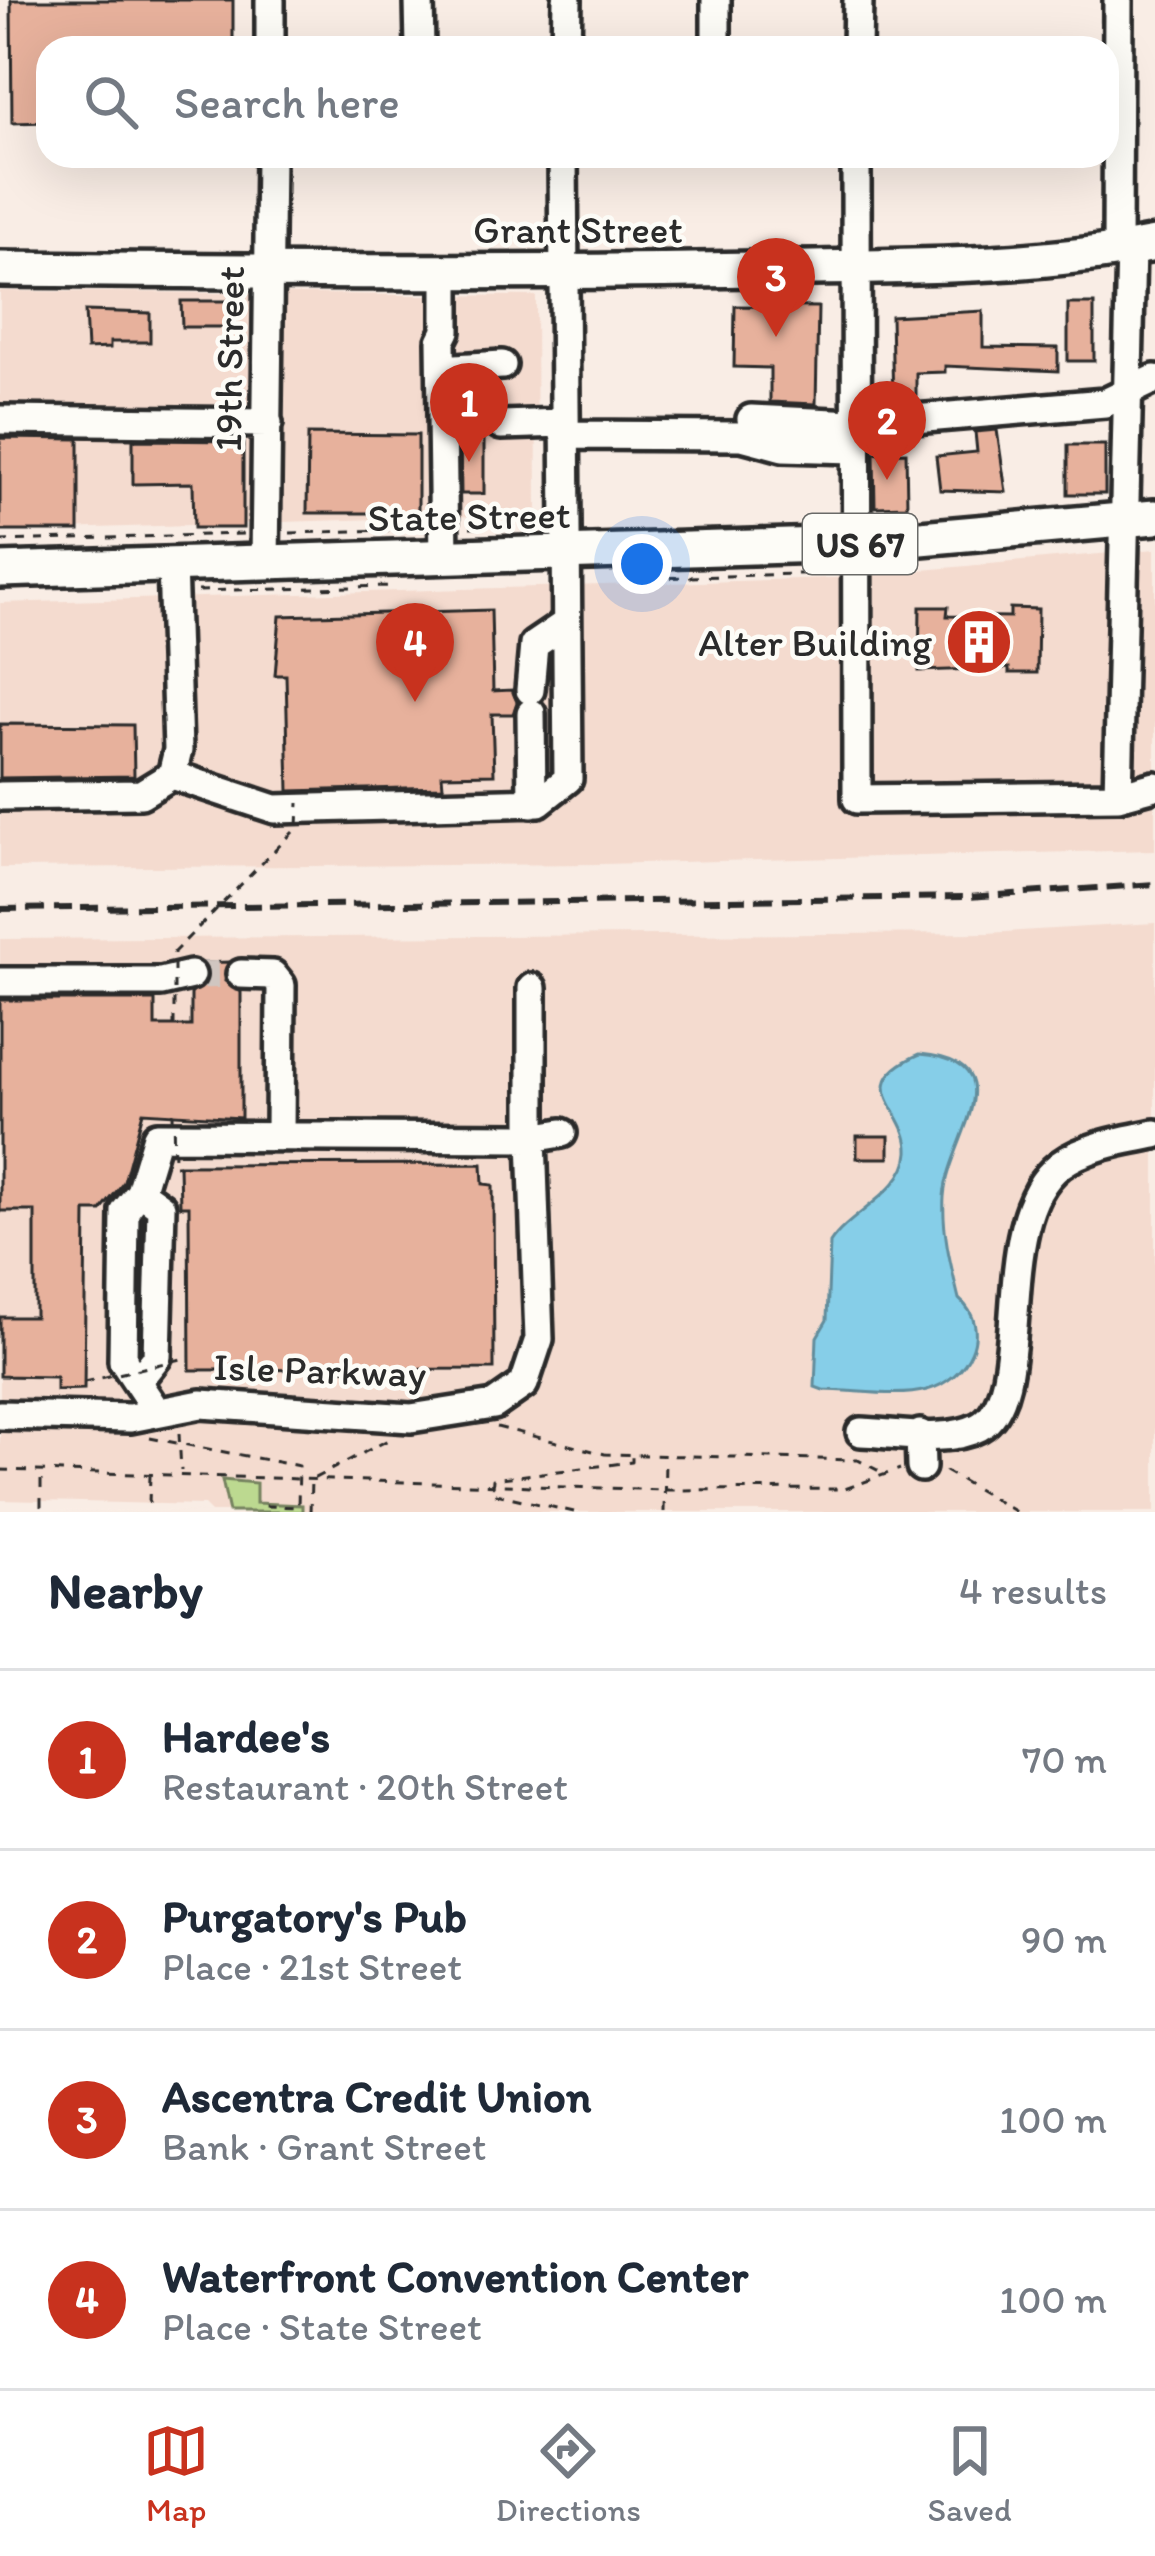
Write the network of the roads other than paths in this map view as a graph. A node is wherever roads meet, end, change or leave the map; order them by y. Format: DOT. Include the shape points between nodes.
graph roads {
  1 [pos="270,0"];
  2 [pos="419,0"];
  3 [pos="567,0"];
  4 [pos="716,0"];
  5 [pos="858,0"];
  6 [pos="1118,0"];
  7 [pos="270,36"];
  8 [pos="420,36"];
  9 [pos="566,36"];
  10 [pos="716,36"];
  11 [pos="857,36"];
  12 [pos="270,168"];
  13 [pos="563,168"];
  14 [pos="856,168"];
  15 [pos="1134,247"];
  16 [pos="854,266"];
  17 [pos="0,269"];
  18 [pos="268,271"];
  19 [pos="446,272"];
  20 [pos="563,273"];
  21 [pos="502,365"];
  22 [pos="1143,385"];
  23 [pos="442,387"];
  24 [pos="501,416"];
  25 [pos="751,419"];
  26 [pos="0,420"];
  27 [pos="564,421"];
  28 [pos="268,423"];
  29 [pos="854,436"];
  30 [pos="1140,519"];
  31 [pos="854,544"];
  32 [pos="565,556"];
  33 [pos="444,558"];
  34 [pos="265,563"];
  35 [pos="172,566"];
  36 [pos="0,570"];
  37 [pos="565,624"];
  38 [pos="172,776"];
  39 [pos="1155,786"];
  40 [pos="0,796"];
  41 [pos="1118,796"];
  42 [pos="532,803"];
  43 [pos="242,974"];
  44 [pos="191,975"];
  45 [pos="0,982"];
  46 [pos="532,988"];
  47 [pos="562,1133"];
  48 [pos="1155,1134"];
  49 [pos="280,1135"];
  50 [pos="532,1138"];
  51 [pos="0,1415"];
  52 [pos="169,1417"];
  53 [pos="920,1434"];
  54 [pos="860,1446"];
  55 [pos="921,1467"];
  1 -- 7 [label="street"];
  2 -- 8 [label="street"];
  3 -- 9 [label="street"];
  4 -- 10 [label="street"];
  5 -- 11 [label="street"];
  6 -- 15 [label="street"];
  12 -- 18 [label="street, 19th Street"];
  13 -- 20 [label="street"];
  14 -- 16 [label="street"];
  15 -- 16 [label="main road, Grant Street"];
  15 -- 22 [label="street"];
  16 -- 20 [label="main road, Grant Street"];
  16 -- 29 [label="street"];
  17 -- 18 [label="main road, Grant Street"];
  18 -- 19 [label="main road, Grant Street"];
  18 -- 28 [label="street, 19th Street"];
  19 -- 20 [label="main road, Grant Street"];
  19 -- 23 [label="street"];
  20 -- 27 [label="street"];
  21 -- 23 [label="street" via="456,368"];
  22 -- 29 [label="street" via="1106,403"];
  22 -- 30 [label="street"];
  23 -- 33 [label="street"];
  24 -- 27 [label="street"];
  25 -- 29 [label="street"];
  26 -- 28 [label="street"];
  27 -- 29 [label="street" via="742,436 783,448"];
  27 -- 32 [label="street"];
  28 -- 34 [label="street, 19th Street"];
  29 -- 31 [label="street"];
  30 -- 31 [label="main road, State Street / US 67"];
  30 -- 41 [label="street"];
  31 -- 32 [label="main road, State Street / US 67"];
  31 -- 41 [label="street" via="856,799"];
  32 -- 33 [label="main road, State Street / US 67"];
  32 -- 37 [label="street"];
  33 -- 34 [label="main road, State Street / US 67"];
  34 -- 35 [label="main road, State Street / US 67"];
  35 -- 36 [label="main road, State Street / US 67"];
  35 -- 38 [label="street"];
  37 -- 42 [label="street" via="534,645"];
  37 -- 42 [label="street" via="568,779"];
  38 -- 40 [label="street" via="141,794"];
  38 -- 42 [label="street" via="275,809"];
  39 -- 41 [label="street"];
  43 -- 49 [label="street" via="273,975 281,986"];
  44 -- 45 [label="street"];
  46 -- 50 [label="street"];
  47 -- 50 [label="street"];
  48 -- 53 [label="street" via="1060,1166 1031,1201 1004,1400 983,1425 958,1435"];
  49 -- 50 [label="street"];
  49 -- 52 [label="street" via="157,1136 140,1192 125,1211 123,1361"];
  50 -- 52 [label="street, Isle Parkway" via="538,1339 524,1384 491,1415 411,1418 201,1404"];
  51 -- 52 [label="street, Isle Parkway"];
  53 -- 54 [label="street"];
  53 -- 55 [label="street"];
}
